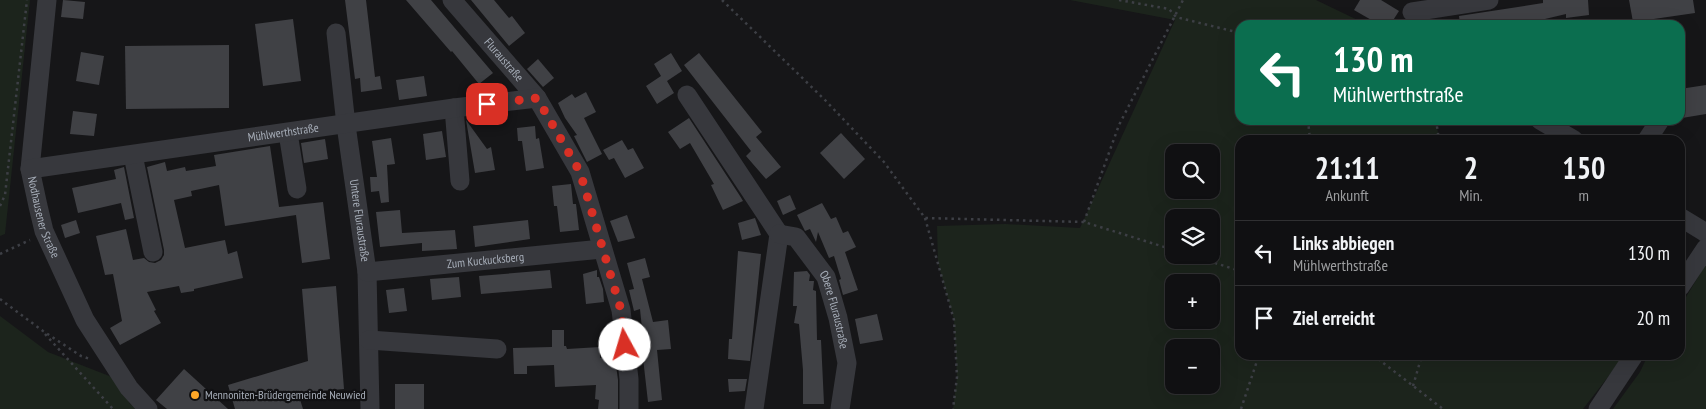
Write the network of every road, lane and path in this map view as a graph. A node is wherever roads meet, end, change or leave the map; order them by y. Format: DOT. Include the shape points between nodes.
graph roads {
  1 [pos="27,0"];
  2 [pos="47,0"];
  3 [pos="452,0"];
  4 [pos="722,0"];
  5 [pos="1119,0"];
  6 [pos="1183,0"];
  7 [pos="1489,0"];
  8 [pos="1412,12"];
  9 [pos="1176,17"];
  10 [pos="1235,32"];
  11 [pos="336,33"];
  12 [pos="687,95"];
  13 [pos="537,98"];
  14 [pos="454,108"];
  15 [pos="346,124"];
  16 [pos="1548,125"];
  17 [pos="288,133"];
  18 [pos="1566,135"];
  19 [pos="133,155"];
  20 [pos="30,169"];
  21 [pos="460,181"];
  22 [pos="297,189"];
  23 [pos="0,206"];
  24 [pos="925,218"];
  25 [pos="1685,220"];
  26 [pos="1084,222"];
  27 [pos="44,231"];
  28 [pos="1706,233"];
  29 [pos="779,234"];
  30 [pos="1165,247"];
  31 [pos="1706,248"];
  32 [pos="602,249"];
  33 [pos="154,252"];
  34 [pos="0,254"];
  35 [pos="1220,264"];
  36 [pos="1235,268"];
  37 [pos="367,272"];
  38 [pos="1685,280"];
  39 [pos="0,299"];
  40 [pos="43,331"];
  41 [pos="369,340"];
  42 [pos="497,349"];
  43 [pos="1257,360"];
  44 [pos="1380,360"];
  45 [pos="1421,360"];
  46 [pos="1631,360"];
  47 [pos="114,366"];
  48 [pos="1413,386"];
  49 [pos="113,409"];
  50 [pos="148,409"];
  51 [pos="370,409"];
  52 [pos="629,409"];
  53 [pos="754,409"];
  54 [pos="840,409"];
  55 [pos="952,409"];
  56 [pos="1241,409"];
  57 [pos="1443,409"];
  58 [pos="1598,409"];
  1 -- 23 [label="path" via="5,195"];
  2 -- 20 [label="street, Nodhausener Straße"];
  3 -- 13 [label="street, Fluraustraße"];
  4 -- 24 [label="path" via="884,162"];
  5 -- 9 [label="path" via="1169,9"];
  6 -- 9 [label="path"];
  7 -- 8 [label="street"];
  9 -- 10 [label="path"];
  9 -- 26 [label="path" via="1119,125"];
  11 -- 15 [label="street, Untere Fluraustraße"];
  12 -- 29 [label="street"];
  13 -- 14 [label="street, Mühlwerthstraße"];
  13 -- 32 [label="street, Fluraustraße" via="580,172"];
  14 -- 15 [label="street, Mühlwerthstraße"];
  14 -- 21 [label="street"];
  15 -- 17 [label="street, Mühlwerthstraße"];
  15 -- 37 [label="street, Untere Fluraustraße"];
  16 -- 18 [label="street"];
  17 -- 19 [label="street, Mühlwerthstraße"];
  17 -- 22 [label="street"];
  19 -- 20 [label="street, Mühlwerthstraße"];
  19 -- 33 [label="street"];
  20 -- 27 [label="street, Nodhausener Straße"];
  24 -- 26 [label="path"];
  24 -- 55 [label="path" via="954,320 956,377"];
  25 -- 28 [label="street"];
  26 -- 30 [label="path"];
  27 -- 34 [label="path"];
  27 -- 47 [label="street, Nodhausener Straße" via="85,320"];
  29 -- 53 [label="street"];
  29 -- 54 [label="street, Obere Fluraustraße" via="796,237 826,277 847,363"];
  31 -- 38 [label="street"];
  32 -- 37 [label="street, Zum Kuckucksberg"];
  32 -- 52 [label="street, Fluraustraße" via="621,310"];
  35 -- 36 [label="path"];
  37 -- 41 [label="street, Untere Fluraustraße"];
  39 -- 40 [label="path"];
  40 -- 47 [label="path" via="82,356"];
  40 -- 49 [label="path"];
  41 -- 42 [label="street"];
  41 -- 51 [label="street, Untere Fluraustraße"];
  43 -- 56 [label="path"];
  44 -- 48 [label="path"];
  45 -- 48 [label="path"];
  46 -- 58 [label="street"];
  47 -- 50 [label="street, Nodhausener Straße"];
  48 -- 57 [label="path"];
}
